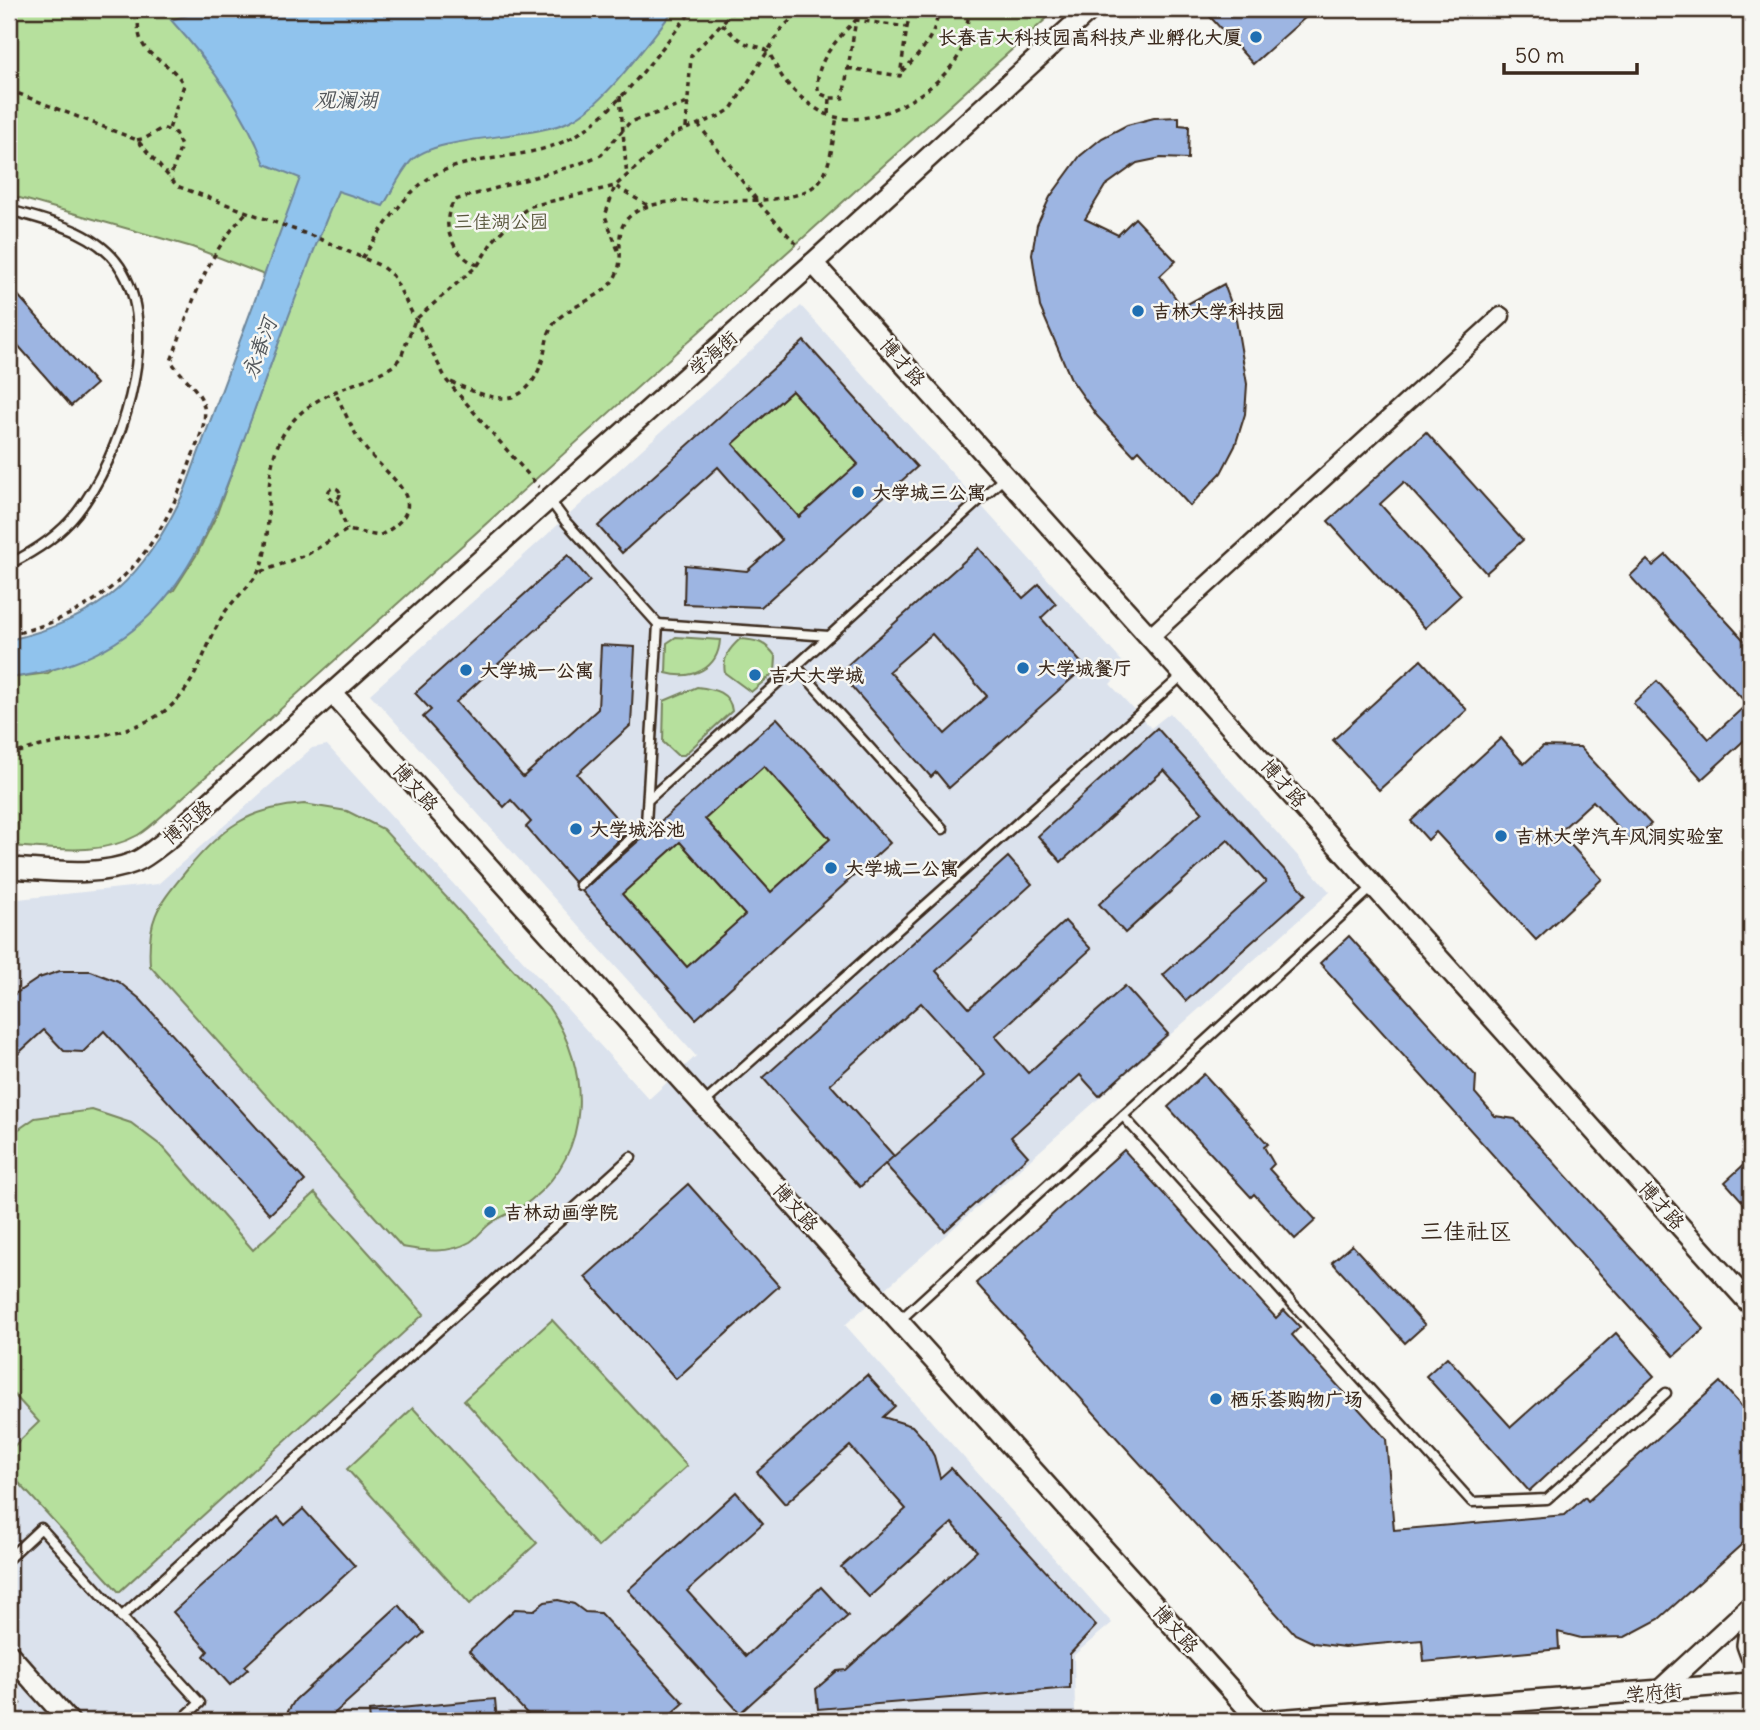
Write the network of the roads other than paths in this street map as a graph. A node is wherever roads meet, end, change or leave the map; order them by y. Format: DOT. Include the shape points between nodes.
graph roads {
  1 [pos="1091,9"];
  2 [pos="9,210"];
  3 [pos="807,256"];
  4 [pos="1501,316"];
  5 [pos="1006,476"];
  6 [pos="549,499"];
  7 [pos="9,564"];
  8 [pos="658,624"];
  9 [pos="829,636"];
  10 [pos="1151,636"];
  11 [pos="796,666"];
  12 [pos="1185,673"];
  13 [pos="333,694"];
  14 [pos="649,799"];
  15 [pos="943,829"];
  16 [pos="9,868"];
  17 [pos="580,885"];
  18 [pos="1375,885"];
  19 [pos="704,1104"];
  20 [pos="1123,1116"];
  21 [pos="631,1157"];
  22 [pos="1751,1305"];
  23 [pos="899,1321"];
  24 [pos="1667,1393"];
  25 [pos="9,1558"];
  26 [pos="1751,1606"];
  27 [pos="121,1617"];
  28 [pos="1751,1617"];
  29 [pos="9,1654"];
  30 [pos="1751,1656"];
  31 [pos="1751,1683"];
  32 [pos="1659,1691"];
  33 [pos="69,1721"];
  34 [pos="180,1721"];
  35 [pos="1261,1721"];
  1 -- 3 [label="street, 学海街"];
  2 -- 7 [label="lane" via="84,235 104,250 123,271 133,295 139,352 116,445 93,490 50,540"];
  3 -- 5 [label="street, 博才路"];
  3 -- 6 [label="street, 学海街"];
  4 -- 10 [label="street"];
  5 -- 9 [label="lane"];
  5 -- 10 [label="street, 博才路"];
  6 -- 8 [label="lane"];
  6 -- 13 [label="street, 学海街"];
  8 -- 9 [label="lane"];
  8 -- 14 [label="lane"];
  9 -- 11 [label="lane"];
  10 -- 12 [label="street, 博才路"];
  11 -- 14 [label="lane"];
  11 -- 15 [label="lane"];
  12 -- 18 [label="street, 博才路"];
  12 -- 19 [label="lane"];
  13 -- 16 [label="street, 博识路" via="171,837 136,862 84,872"];
  13 -- 19 [label="street, 博文路"];
  14 -- 17 [label="lane" via="646,824"];
  18 -- 20 [label="lane"];
  18 -- 22 [label="street, 博才路"];
  19 -- 23 [label="street, 博文路"];
  20 -- 23 [label="lane"];
  20 -- 24 [label="lane" via="1472,1502 1547,1499"];
  21 -- 27 [label="lane"];
  23 -- 35 [label="street, 博文路"];
  25 -- 27 [label="lane" via="41,1528"];
  26 -- 32 [label="street"];
  27 -- 34 [label="lane" via="200,1703"];
  28 -- 30 [label="street" via="1747,1645"];
  29 -- 33 [label="street"];
  31 -- 32 [label="street, 学府街"];
  32 -- 35 [label="street, 学府街"];
}
